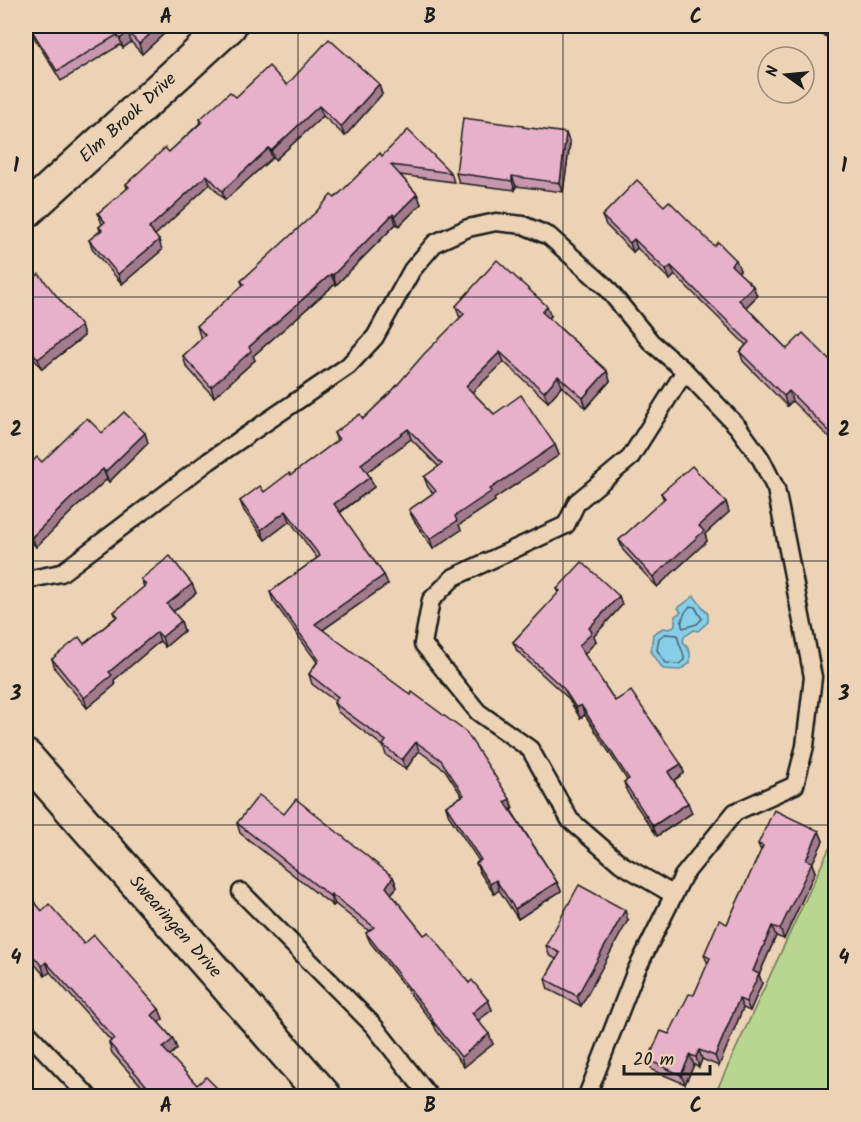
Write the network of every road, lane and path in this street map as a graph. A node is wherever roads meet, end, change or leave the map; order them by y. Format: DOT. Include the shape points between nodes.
graph roads {
  1 [pos="229,26"];
  2 [pos="825,26"];
  3 [pos="836,30"];
  4 [pos="26,211"];
  5 [pos="686,371"];
  6 [pos="26,578"];
  7 [pos="26,757"];
  8 [pos="241,892"];
  9 [pos="674,895"];
  10 [pos="26,1031"];
  11 [pos="88,1096"];
  12 [pos="324,1096"];
  13 [pos="429,1096"];
  14 [pos="587,1096"];
  1 -- 4 [label="street, Elm Brook Drive"];
  2 -- 3 [label="lane"];
  5 -- 6 [label="lane" via="651,342 606,287 549,236 523,225 496,222 468,228 435,243 412,270 375,337 348,366 209,461 62,573"];
  5 -- 9 [label="lane" via="738,427 776,489 813,677 805,746 795,785 735,812 683,876"];
  5 -- 9 [label="lane" via="630,458 577,502 566,525 454,577 431,600 423,644 478,712 530,749 570,820 621,864"];
  7 -- 12 [label="street, Swearingen Drive"];
  8 -- 13 [label="lane" via="373,1025"];
  9 -- 14 [label="lane" via="635,973"];
  10 -- 11 [label="lane"];
}
